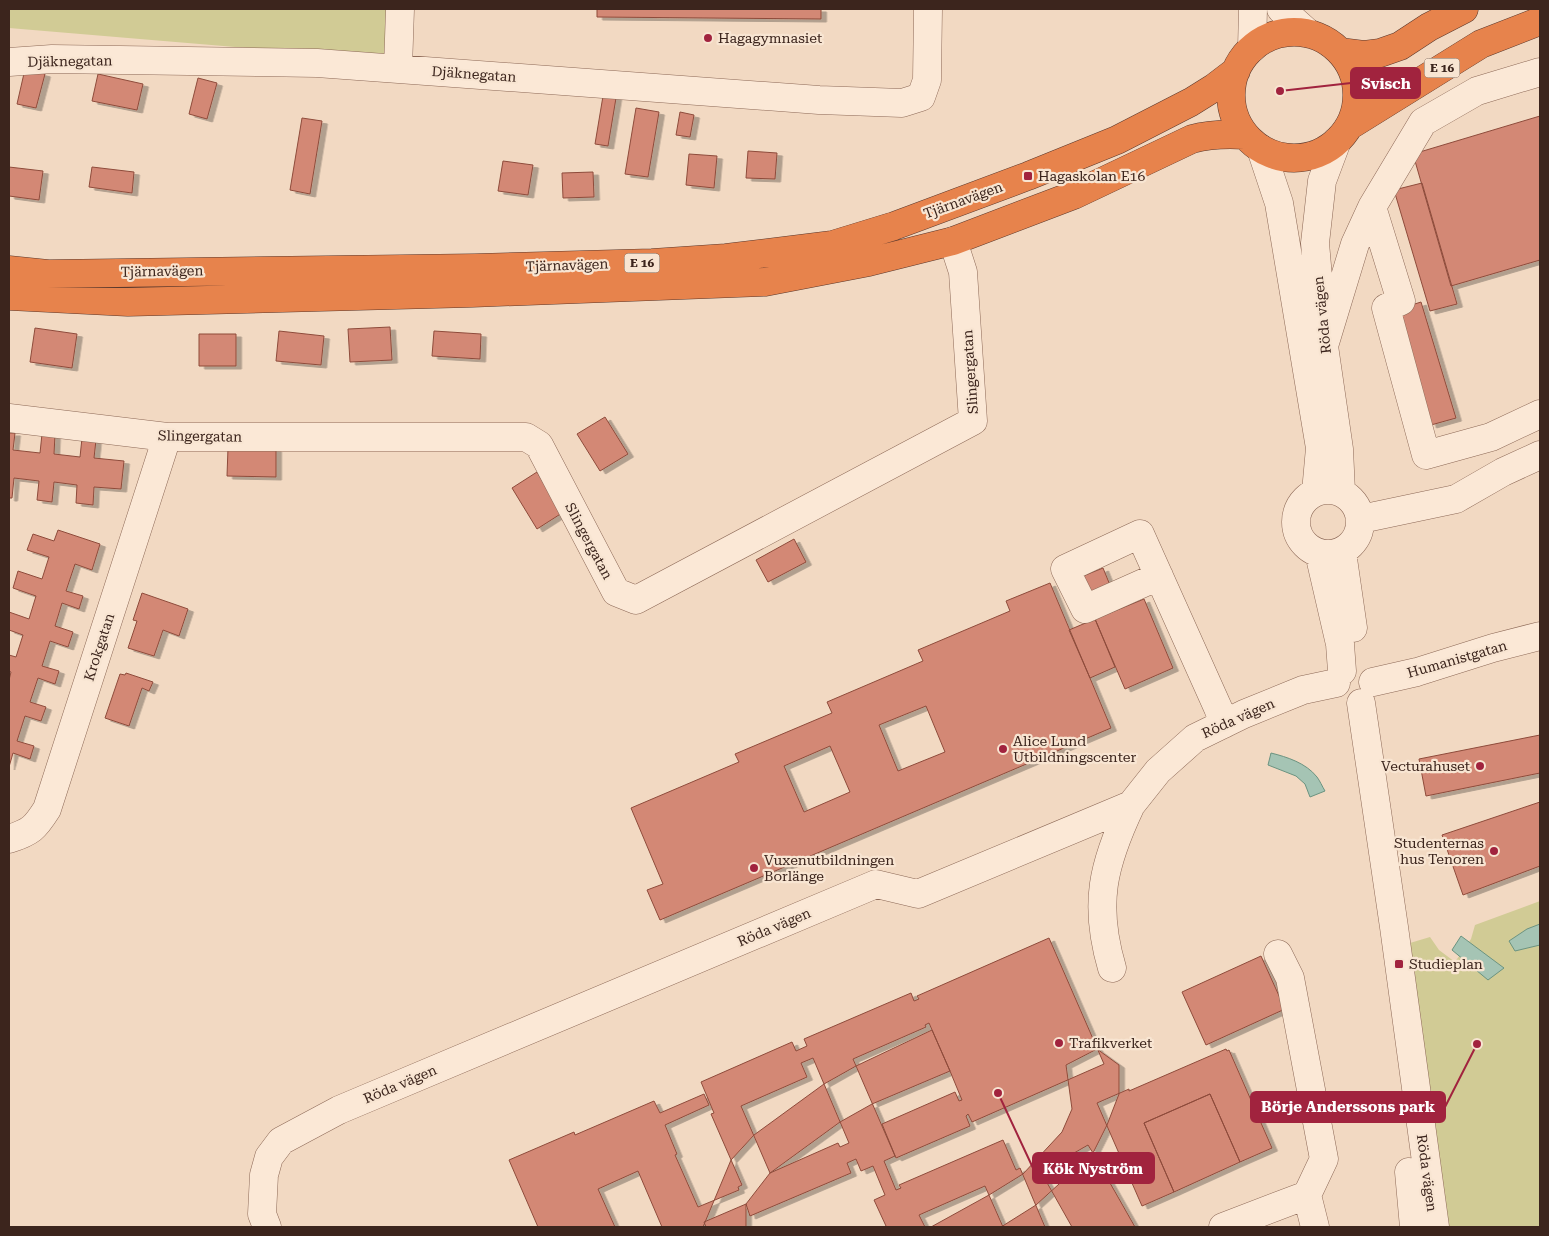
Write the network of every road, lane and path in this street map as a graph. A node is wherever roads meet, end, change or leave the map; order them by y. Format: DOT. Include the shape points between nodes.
graph roads {
  1 [pos="400,9"];
  2 [pos="928,9"];
  3 [pos="1252,9"];
  4 [pos="1281,9"];
  5 [pos="1464,9"];
  6 [pos="1540,21"];
  7 [pos="1308,33"];
  8 [pos="1252,48"];
  9 [pos="1340,52"];
  10 [pos="9,62"];
  11 [pos="398,68"];
  12 [pos="1236,71"];
  13 [pos="1540,72"];
  14 [pos="1343,133"];
  15 [pos="1253,142"];
  16 [pos="1372,207"];
  17 [pos="953,241"];
  18 [pos="9,270"];
  19 [pos="9,296"];
  20 [pos="1324,346"];
  21 [pos="1540,414"];
  22 [pos="9,418"];
  23 [pos="1495,435"];
  24 [pos="167,437"];
  25 [pos="1540,454"];
  26 [pos="1503,472"];
  27 [pos="1328,492"];
  28 [pos="1361,519"];
  29 [pos="1330,553"];
  30 [pos="1159,576"];
  31 [pos="1540,636"];
  32 [pos="1353,685"];
  33 [pos="1224,724"];
  34 [pos="1131,805"];
  35 [pos="9,839"];
  36 [pos="1389,928"];
  37 [pos="1278,954"];
  38 [pos="1112,968"];
  39 [pos="1307,1195"];
  40 [pos="267,1227"];
  41 [pos="1223,1227"];
  42 [pos="1315,1227"];
  43 [pos="1414,1227"];
  44 [pos="1434,1227"];
  1 -- 11 [label="street"];
  2 -- 11 [label="street, Djäknegatan" via="927,80 921,96 902,104"];
  3 -- 8 [label="street"];
  4 -- 7 [label="street"];
  5 -- 9 [label="highway" via="1400,46 1380,53"];
  6 -- 14 [label="highway, E 16" via="1481,44"];
  7 -- 8 [label="highway" via="1288,32 1268,37"];
  7 -- 9 [label="highway" via="1325,40"];
  8 -- 12 [label="highway"];
  9 -- 14 [label="highway" via="1355,80 1357,96 1355,111"];
  10 -- 11 [label="street, Djäknegatan" via="52,59 317,63"];
  12 -- 15 [label="highway" via="1232,82 1234,116"];
  12 -- 18 [label="highway, Tjärnavägen / E 16" via="1191,102 1117,140 894,226 832,245 726,258 475,268 48,274"];
  13 -- 16 [label="street" via="1477,91 1423,122"];
  14 -- 15 [label="highway" via="1326,149 1301,158 1274,155"];
  14 -- 20 [label="street, Röda vägen" via="1322,181 1315,243"];
  15 -- 17 [label="highway, Tjärnavägen / E 16" via="1223,134 1192,138 1074,195"];
  15 -- 27 [label="street, Röda vägen" via="1279,203"];
  16 -- 20 [label="street" via="1355,244"];
  16 -- 23 [label="street" via="1401,301 1386,308 1426,455"];
  17 -- 19 [label="highway, Tjärnavägen / E 16" via="869,262 765,282 128,302"];
  17 -- 24 [label="street, Slingergatan" via="963,272 973,421 636,600 616,592 539,445 526,437"];
  20 -- 27 [label="street, Röda vägen" via="1338,449"];
  21 -- 23 [label="street"];
  22 -- 24 [label="street, Slingergatan"];
  23 -- 26 [label="street"];
  24 -- 35 [label="street, Krokgatan" via="47,809 36,826"];
  25 -- 26 [label="street"];
  26 -- 28 [label="street" via="1456,499"];
  27 -- 28 [label="street" via="1348,496 1359,510"];
  27 -- 29 [label="street" via="1307,497 1297,514 1296,524 1298,534 1310,549"];
  28 -- 29 [label="street" via="1357,539 1350,546"];
  29 -- 32 [label="street, Röda vägen" via="1355,642"];
  30 -- 33 [label="street"];
  31 -- 32 [label="street, Humanistgatan" via="1417,672"];
  32 -- 33 [label="street, Röda vägen" via="1303,690"];
  32 -- 36 [label="street, Röda vägen"];
  33 -- 34 [label="street, Röda vägen" via="1195,738 1158,771"];
  34 -- 38 [label="street" via="1106,868 1102,902 1104,934"];
  34 -- 40 [label="street, Röda vägen" via="918,894 876,884 338,1110 281,1140 269,1157 264,1175 262,1214"];
  36 -- 43 [label="street, Röda vägen"];
  36 -- 44 [label="street, Röda vägen"];
  37 -- 39 [label="street" via="1290,978 1324,1159"];
  39 -- 41 [label="street"];
  39 -- 42 [label="street"];
}
